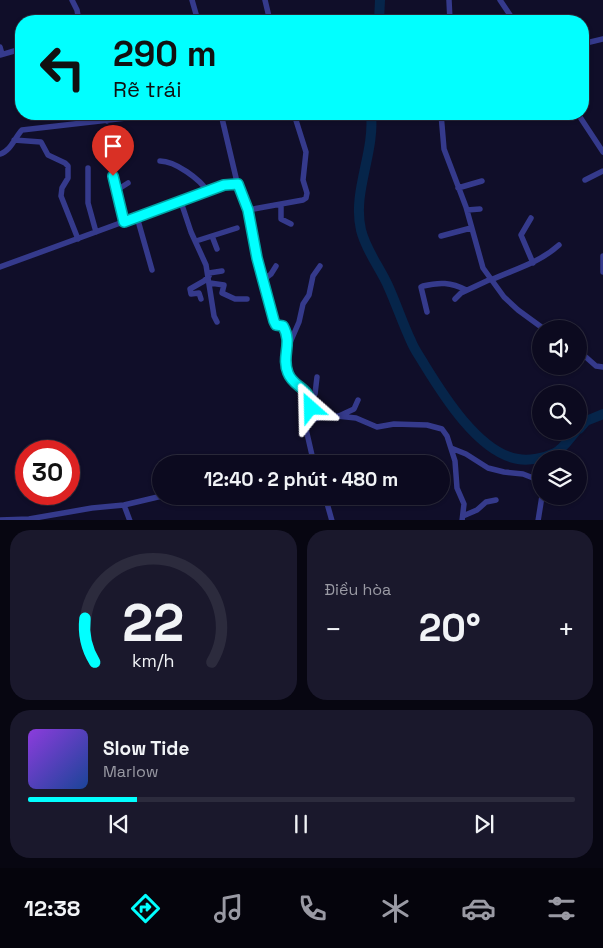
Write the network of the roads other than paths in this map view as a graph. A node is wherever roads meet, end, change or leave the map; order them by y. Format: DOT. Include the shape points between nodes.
graph roads {
  1 [pos="72,0"];
  2 [pos="192,0"];
  3 [pos="265,0"];
  4 [pos="449,0"];
  5 [pos="500,0"];
  6 [pos="78,15"];
  7 [pos="196,15"];
  8 [pos="269,15"];
  9 [pos="450,15"];
  10 [pos="510,15"];
  11 [pos="603,39"];
  12 [pos="589,42"];
  13 [pos="0,47"];
  14 [pos="15,51"];
  15 [pos="1,55"];
  16 [pos="114,120"];
  17 [pos="222,120"];
  18 [pos="296,120"];
  19 [pos="442,120"];
  20 [pos="582,120"];
  21 [pos="107,121"];
  22 [pos="14,140"];
  23 [pos="603,152"];
  24 [pos="0,154"];
  25 [pos="160,161"];
  26 [pos="110,162"];
  27 [pos="88,168"];
  28 [pos="603,172"];
  29 [pos="585,180"];
  30 [pos="482,181"];
  31 [pos="128,182"];
  32 [pos="238,184"];
  33 [pos="458,188"];
  34 [pos="116,190"];
  35 [pos="208,192"];
  36 [pos="181,202"];
  37 [pos="281,205"];
  38 [pos="480,209"];
  39 [pos="248,210"];
  40 [pos="467,210"];
  41 [pos="137,217"];
  42 [pos="531,218"];
  43 [pos="124,222"];
  44 [pos="292,224"];
  45 [pos="237,228"];
  46 [pos="471,228"];
  47 [pos="96,232"];
  48 [pos="212,236"];
  49 [pos="441,236"];
  50 [pos="78,239"];
  51 [pos="196,241"];
  52 [pos="559,245"];
  53 [pos="217,249"];
  54 [pos="603,256"];
  55 [pos="533,263"];
  56 [pos="0,266"];
  57 [pos="276,266"];
  58 [pos="320,266"];
  59 [pos="152,270"];
  60 [pos="222,271"];
  61 [pos="603,272"];
  62 [pos="209,274"];
  63 [pos="263,280"];
  64 [pos="491,280"];
  65 [pos="210,283"];
  66 [pos="466,290"];
  67 [pos="201,299"];
  68 [pos="247,299"];
  69 [pos="455,299"];
  70 [pos="427,312"];
  71 [pos="532,320"];
  72 [pos="217,322"];
  73 [pos="289,345"];
  74 [pos="587,358"];
  75 [pos="603,366"];
  76 [pos="317,377"];
  77 [pos="308,395"];
  78 [pos="358,400"];
  79 [pos="337,416"];
  80 [pos="311,420"];
  81 [pos="451,448"];
  82 [pos="312,455"];
  83 [pos="532,478"];
  84 [pos="152,498"];
  85 [pos="496,500"];
  86 [pos="124,505"];
  87 [pos="327,505"];
  88 [pos="540,505"];
  89 [pos="463,518"];
  90 [pos="0,520"];
  91 [pos="130,520"];
  92 [pos="332,520"];
  93 [pos="538,520"];
  1 -- 6 [label="street"];
  2 -- 7 [label="street"];
  3 -- 8 [label="street"];
  4 -- 9 [label="street"];
  5 -- 10 [label="street"];
  11 -- 12 [label="street"];
  13 -- 15 [label="street"];
  14 -- 15 [label="street"];
  16 -- 21 [label="street"];
  17 -- 32 [label="street"];
  18 -- 37 [label="street" via="306,152 304,180 307,193 303,200"];
  19 -- 33 [label="street" via="444,149"];
  20 -- 23 [label="street"];
  21 -- 22 [label="street" via="22,130"];
  22 -- 24 [label="street"];
  22 -- 50 [label="street" via="41,142 48,155 68,166 68,178 61,196"];
  25 -- 35 [label="street" via="179,166"];
  26 -- 34 [label="street"];
  27 -- 47 [label="street" via="88,203"];
  28 -- 29 [label="street"];
  30 -- 33 [label="street"];
  31 -- 34 [label="street"];
  32 -- 35 [label="street" via="224,185"];
  32 -- 39 [label="street"];
  33 -- 40 [label="street"];
  34 -- 43 [label="street"];
  35 -- 36 [label="street"];
  36 -- 41 [label="street"];
  36 -- 51 [label="street"];
  37 -- 39 [label="street"];
  37 -- 44 [label="street" via="281,219"];
  38 -- 40 [label="street"];
  39 -- 63 [label="street"];
  40 -- 46 [label="street"];
  41 -- 43 [label="street"];
  41 -- 59 [label="street"];
  42 -- 55 [label="street" via="521,235"];
  43 -- 47 [label="street"];
  45 -- 48 [label="street"];
  46 -- 49 [label="street"];
  46 -- 64 [label="street" via="480,262"];
  47 -- 50 [label="street"];
  48 -- 51 [label="street"];
  48 -- 53 [label="street"];
  50 -- 56 [label="street"];
  51 -- 62 [label="street"];
  52 -- 55 [label="street"];
  54 -- 61 [label="street"];
  55 -- 64 [label="street"];
  57 -- 63 [label="street"];
  58 -- 73 [label="street" via="313,276"];
  60 -- 62 [label="street"];
  62 -- 65 [label="street"];
  62 -- 67 [label="street" via="190,289 191,294 199,292"];
  63 -- 73 [label="street" via="274,321 276,325 283,326"];
  64 -- 66 [label="street"];
  64 -- 71 [label="street" via="510,303"];
  65 -- 68 [label="street" via="224,285 222,293 229,297"];
  65 -- 72 [label="street"];
  66 -- 69 [label="street"];
  66 -- 70 [label="street" via="445,282 423,286"];
  73 -- 77 [label="street" via="285,360 289,375"];
  74 -- 75 [label="street" via="596,366"];
  76 -- 77 [label="street" via="315,394"];
  77 -- 80 [label="street"];
  78 -- 79 [label="street" via="354,409"];
  79 -- 80 [label="street"];
  79 -- 81 [label="street" via="356,418 377,427 394,424 432,426 442,429"];
  80 -- 82 [label="street" via="306,429"];
  81 -- 83 [label="street" via="488,468"];
  81 -- 89 [label="street" via="457,488 464,504"];
  84 -- 86 [label="street"];
  85 -- 89 [label="street" via="486,502"];
  86 -- 90 [label="street" via="29,520"];
  86 -- 91 [label="street"];
  87 -- 92 [label="street"];
  88 -- 93 [label="street"];
}
